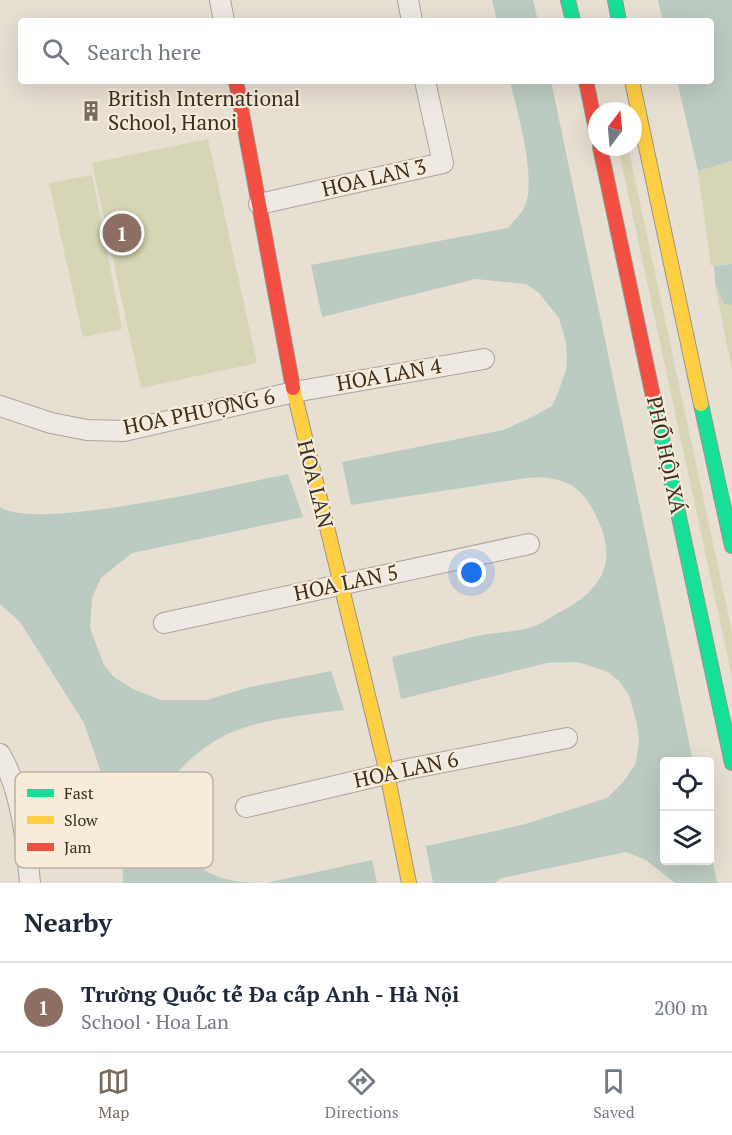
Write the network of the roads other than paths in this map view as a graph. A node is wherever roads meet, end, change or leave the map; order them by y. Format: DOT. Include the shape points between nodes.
graph roads {
  1 [pos="220,0"];
  2 [pos="408,0"];
  3 [pos="568,0"];
  4 [pos="615,0"];
  5 [pos="224,18"];
  6 [pos="411,18"];
  7 [pos="572,18"];
  8 [pos="618,18"];
  9 [pos="237,84"];
  10 [pos="426,84"];
  11 [pos="587,84"];
  12 [pos="633,84"];
  13 [pos="590,102"];
  14 [pos="602,156"];
  15 [pos="259,204"];
  16 [pos="484,359"];
  17 [pos="294,392"];
  18 [pos="0,406"];
  19 [pos="529,544"];
  20 [pos="732,546"];
  21 [pos="340,584"];
  22 [pos="164,623"];
  23 [pos="567,738"];
  24 [pos="0,754"];
  25 [pos="732,763"];
  26 [pos="387,773"];
  27 [pos="15,793"];
  28 [pos="246,807"];
  29 [pos="28,868"];
  30 [pos="30,883"];
  31 [pos="409,883"];
  1 -- 5 [label="street"];
  2 -- 6 [label="street"];
  3 -- 7 [label="main road"];
  4 -- 8 [label="main road"];
  9 -- 15 [label="main road, HOA LAN"];
  10 -- 15 [label="street, HOA LAN 3" via="443,163"];
  11 -- 13 [label="main road"];
  12 -- 20 [label="main road"];
  14 -- 25 [label="main road, PHỐ HỘI XÁ"];
  15 -- 17 [label="main road, HOA LAN"];
  16 -- 17 [label="street, HOA LAN 4"];
  17 -- 18 [label="street, HOA PHƯỢNG 6" via="124,431 87,430 51,423"];
  17 -- 21 [label="main road, HOA LAN"];
  19 -- 21 [label="street, HOA LAN 5"];
  21 -- 22 [label="street, HOA LAN 5"];
  21 -- 26 [label="main road, HOA LAN"];
  23 -- 26 [label="street, HOA LAN 6"];
  24 -- 27 [label="street"];
  26 -- 28 [label="street, HOA LAN 6"];
  26 -- 31 [label="main road, HOA LAN"];
  29 -- 30 [label="street"];
}
